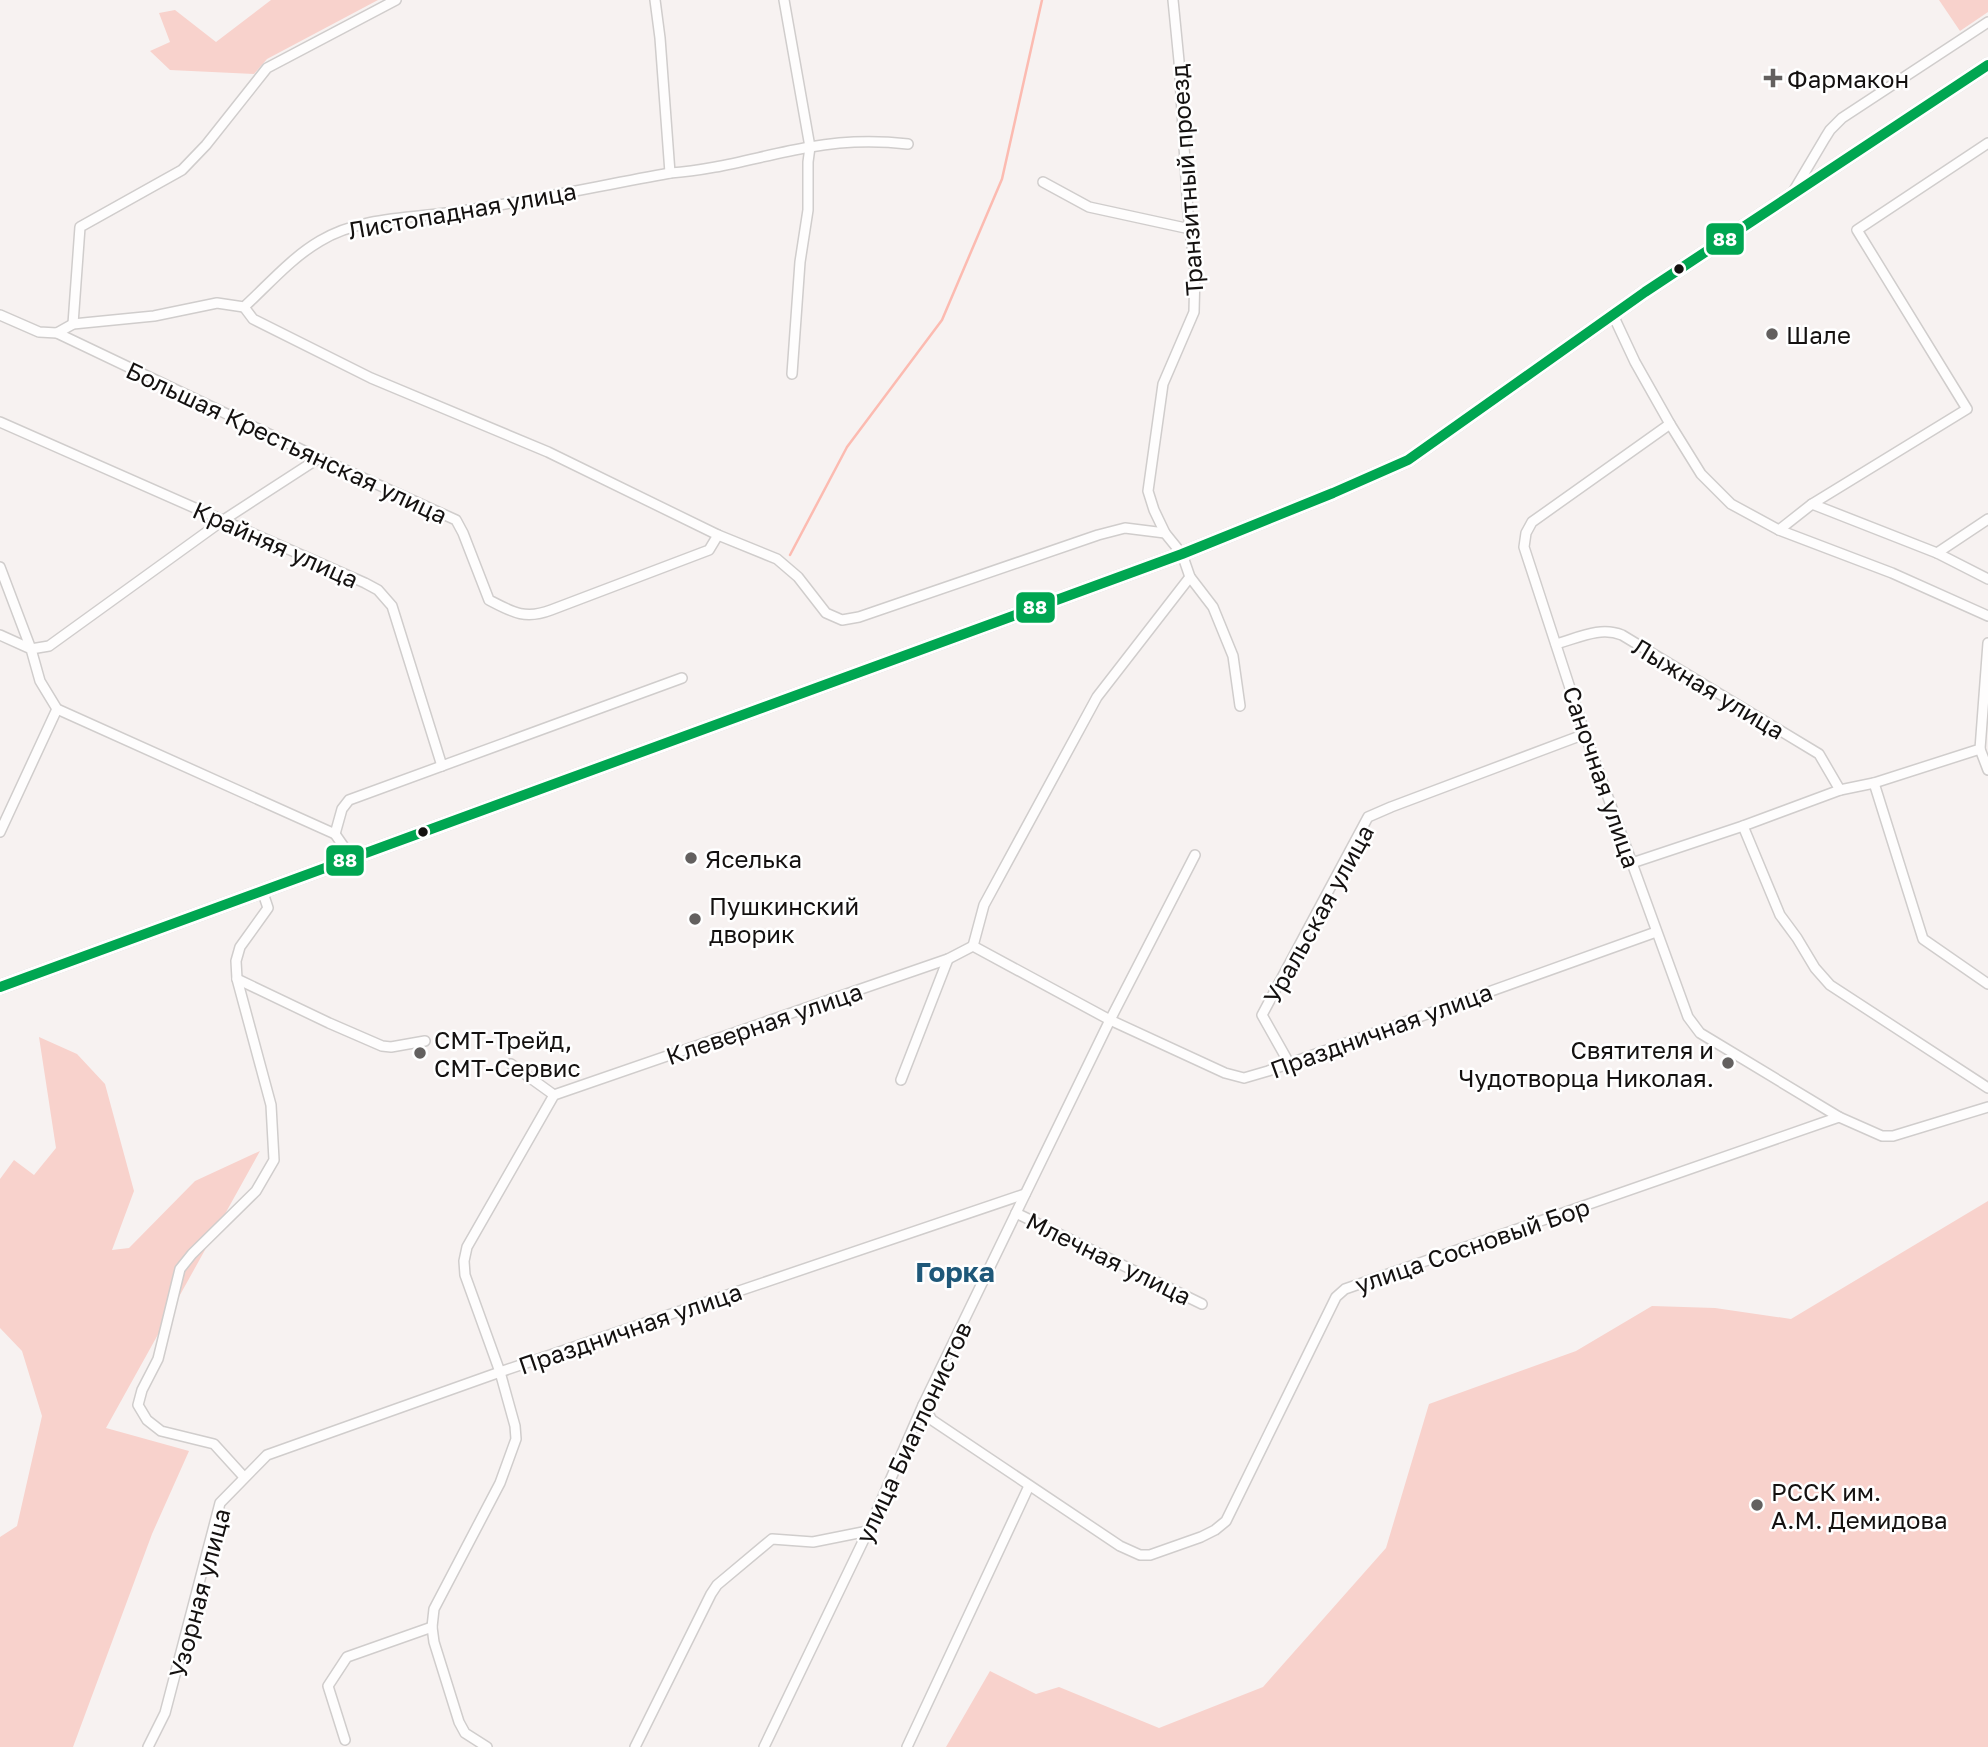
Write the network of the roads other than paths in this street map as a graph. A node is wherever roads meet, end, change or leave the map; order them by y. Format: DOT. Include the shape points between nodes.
graph roads {
  1 [pos="396,0"];
  2 [pos="655,0"];
  3 [pos="784,0"];
  4 [pos="1172,0"];
  5 [pos="1988,22"];
  6 [pos="1988,65"];
  7 [pos="1988,143"];
  8 [pos="908,144"];
  9 [pos="810,147"];
  10 [pos="670,173"];
  11 [pos="1043,182"];
  12 [pos="1793,193"];
  13 [pos="1190,229"];
  14 [pos="243,307"];
  15 [pos="0,315"];
  16 [pos="1613,316"];
  17 [pos="72,324"];
  18 [pos="57,334"];
  19 [pos="792,374"];
  20 [pos="0,422"];
  21 [pos="1670,425"];
  22 [pos="319,458"];
  23 [pos="1812,504"];
  24 [pos="1988,519"];
  25 [pos="222,522"];
  26 [pos="1779,530"];
  27 [pos="1164,533"];
  28 [pos="718,536"];
  29 [pos="1937,553"];
  30 [pos="1182,554"];
  31 [pos="0,567"];
  32 [pos="1190,577"];
  33 [pos="1988,579"];
  34 [pos="1988,616"];
  35 [pos="0,635"];
  36 [pos="1988,643"];
  37 [pos="1556,644"];
  38 [pos="31,649"];
  39 [pos="682,678"];
  40 [pos="1240,706"];
  41 [pos="57,709"];
  42 [pos="1584,734"];
  43 [pos="1980,749"];
  44 [pos="442,766"];
  45 [pos="1988,770"];
  46 [pos="1874,783"];
  47 [pos="1840,790"];
  48 [pos="1743,826"];
  49 [pos="0,832"];
  50 [pos="335,834"];
  51 [pos="1195,855"];
  52 [pos="351,857"];
  53 [pos="1632,863"];
  54 [pos="262,890"];
  55 [pos="1656,932"];
  56 [pos="973,946"];
  57 [pos="948,959"];
  58 [pos="237,978"];
  59 [pos="1988,984"];
  60 [pos="0,987"];
  61 [pos="1110,1020"];
  62 [pos="425,1041"];
  63 [pos="1289,1063"];
  64 [pos="511,1064"];
  65 [pos="901,1080"];
  66 [pos="1988,1088"];
  67 [pos="554,1096"];
  68 [pos="1988,1107"];
  69 [pos="1839,1117"];
  70 [pos="1025,1194"];
  71 [pos="1016,1213"];
  72 [pos="1202,1304"];
  73 [pos="500,1372"];
  74 [pos="923,1405"];
  75 [pos="244,1478"];
  76 [pos="1029,1486"];
  77 [pos="868,1531"];
  78 [pos="432,1627"];
  79 [pos="345,1740"];
  80 [pos="148,1747"];
  81 [pos="487,1747"];
  82 [pos="635,1747"];
  83 [pos="764,1747"];
  84 [pos="907,1747"];
  1 -- 17 [label="street" via="267,68 183,170 80,227"];
  2 -- 10 [label="street"];
  3 -- 9 [label="street"];
  4 -- 13 [label="street, Транзитный проезд"];
  5 -- 12 [label="street" via="1837,123"];
  6 -- 12 [label="main road"];
  7 -- 23 [label="street" via="1857,230 1967,409"];
  8 -- 9 [label="street, Листопадная улица" via="873,140"];
  9 -- 10 [label="street, Листопадная улица" via="700,171"];
  9 -- 19 [label="street"];
  10 -- 14 [label="street, Листопадная улица" via="348,229 319,241"];
  11 -- 13 [label="street" via="1089,207"];
  12 -- 16 [label="main road"];
  13 -- 27 [label="street, Транзитный проезд" via="1194,312 1163,384 1148,491"];
  14 -- 17 [label="street" via="217,303 154,316"];
  14 -- 28 [label="street" via="253,319 371,378 548,452"];
  15 -- 18 [label="street, Большая Крестьянская улица" via="39,332"];
  16 -- 21 [label="street"];
  16 -- 30 [label="main road" via="1408,460"];
  17 -- 18 [label="street"];
  18 -- 22 [label="street, Большая Крестьянская улица"];
  20 -- 25 [label="street, Крайняя улица"];
  21 -- 26 [label="street" via="1701,474 1731,504"];
  21 -- 37 [label="street, Саночная улица" via="1532,522 1526,533 1524,547"];
  22 -- 25 [label="street"];
  22 -- 28 [label="street, Большая Крестьянская улица" via="456,520 489,600 513,613 537,615 709,550"];
  23 -- 26 [label="street"];
  23 -- 29 [label="street"];
  24 -- 29 [label="street"];
  25 -- 38 [label="street" via="49,646"];
  25 -- 44 [label="street, Крайняя улица" via="365,583 386,598"];
  26 -- 34 [label="street"];
  27 -- 28 [label="street" via="1112,531 842,620 826,613 777,559"];
  27 -- 30 [label="street, Транзитный проезд"];
  29 -- 33 [label="street"];
  30 -- 32 [label="street"];
  30 -- 52 [label="main road"];
  31 -- 38 [label="street"];
  32 -- 40 [label="street" via="1213,607 1233,656"];
  32 -- 56 [label="street" via="1097,697 984,905"];
  35 -- 38 [label="street"];
  36 -- 43 [label="street"];
  37 -- 42 [label="street, Саночная улица"];
  37 -- 47 [label="street, Лыжная улица" via="1602,631 1622,635 1819,754"];
  38 -- 41 [label="street" via="40,681"];
  39 -- 44 [label="street"];
  41 -- 49 [label="street"];
  41 -- 50 [label="street"];
  42 -- 53 [label="street, Саночная улица"];
  42 -- 63 [label="street, Уральская улица" via="1368,817 1262,1015"];
  43 -- 45 [label="street"];
  43 -- 46 [label="street"];
  44 -- 50 [label="street" via="349,800"];
  46 -- 47 [label="street"];
  46 -- 59 [label="street" via="1923,939"];
  47 -- 48 [label="street"];
  48 -- 53 [label="street"];
  48 -- 66 [label="street" via="1780,915 1830,985"];
  50 -- 52 [label="street"];
  51 -- 61 [label="street, улица Биатлонистов"];
  52 -- 54 [label="main road"];
  53 -- 55 [label="street, Саночная улица"];
  54 -- 58 [label="street, Узорная улица" via="268,908 240,947"];
  54 -- 60 [label="main road"];
  55 -- 63 [label="street, Праздничная улица"];
  55 -- 69 [label="street, Саночная улица" via="1688,1017 1700,1033"];
  56 -- 57 [label="street, Клеверная улица"];
  56 -- 61 [label="street, Праздничная улица"];
  57 -- 65 [label="street"];
  57 -- 67 [label="street, Клеверная улица"];
  58 -- 62 [label="street" via="382,1046"];
  58 -- 75 [label="street, Узорная улица" via="271,1105 274,1160 256,1191 180,1269 158,1359 138,1405 161,1431 214,1444"];
  61 -- 63 [label="street, Праздничная улица" via="1244,1078"];
  61 -- 70 [label="street, улица Биатлонистов"];
  64 -- 67 [label="street"];
  67 -- 73 [label="street" via="467,1247 464,1261"];
  68 -- 69 [label="street" via="1893,1136 1882,1136"];
  69 -- 76 [label="street, улица Сосновый Бор" via="1345,1289 1336,1297 1226,1521 1201,1537 1140,1555"];
  70 -- 71 [label="street, улица Биатлонистов"];
  70 -- 73 [label="street, Праздничная улица"];
  71 -- 72 [label="street, Млечная улица"];
  71 -- 74 [label="street, улица Биатлонистов"];
  73 -- 75 [label="street, Праздничная улица" via="267,1455"];
  73 -- 78 [label="street" via="516,1439 500,1483 435,1609"];
  74 -- 76 [label="street, улица Сосновый Бор" via="932,1420"];
  74 -- 77 [label="street, улица Биатлонистов"];
  75 -- 80 [label="street, Узорная улица" via="219,1503 169,1702"];
  76 -- 84 [label="street"];
  77 -- 82 [label="street" via="813,1542 772,1539 717,1585"];
  77 -- 83 [label="street, улица Биатлонистов"];
  78 -- 79 [label="street" via="347,1657 328,1686"];
  78 -- 81 [label="street" via="459,1722 465,1733"];
}
